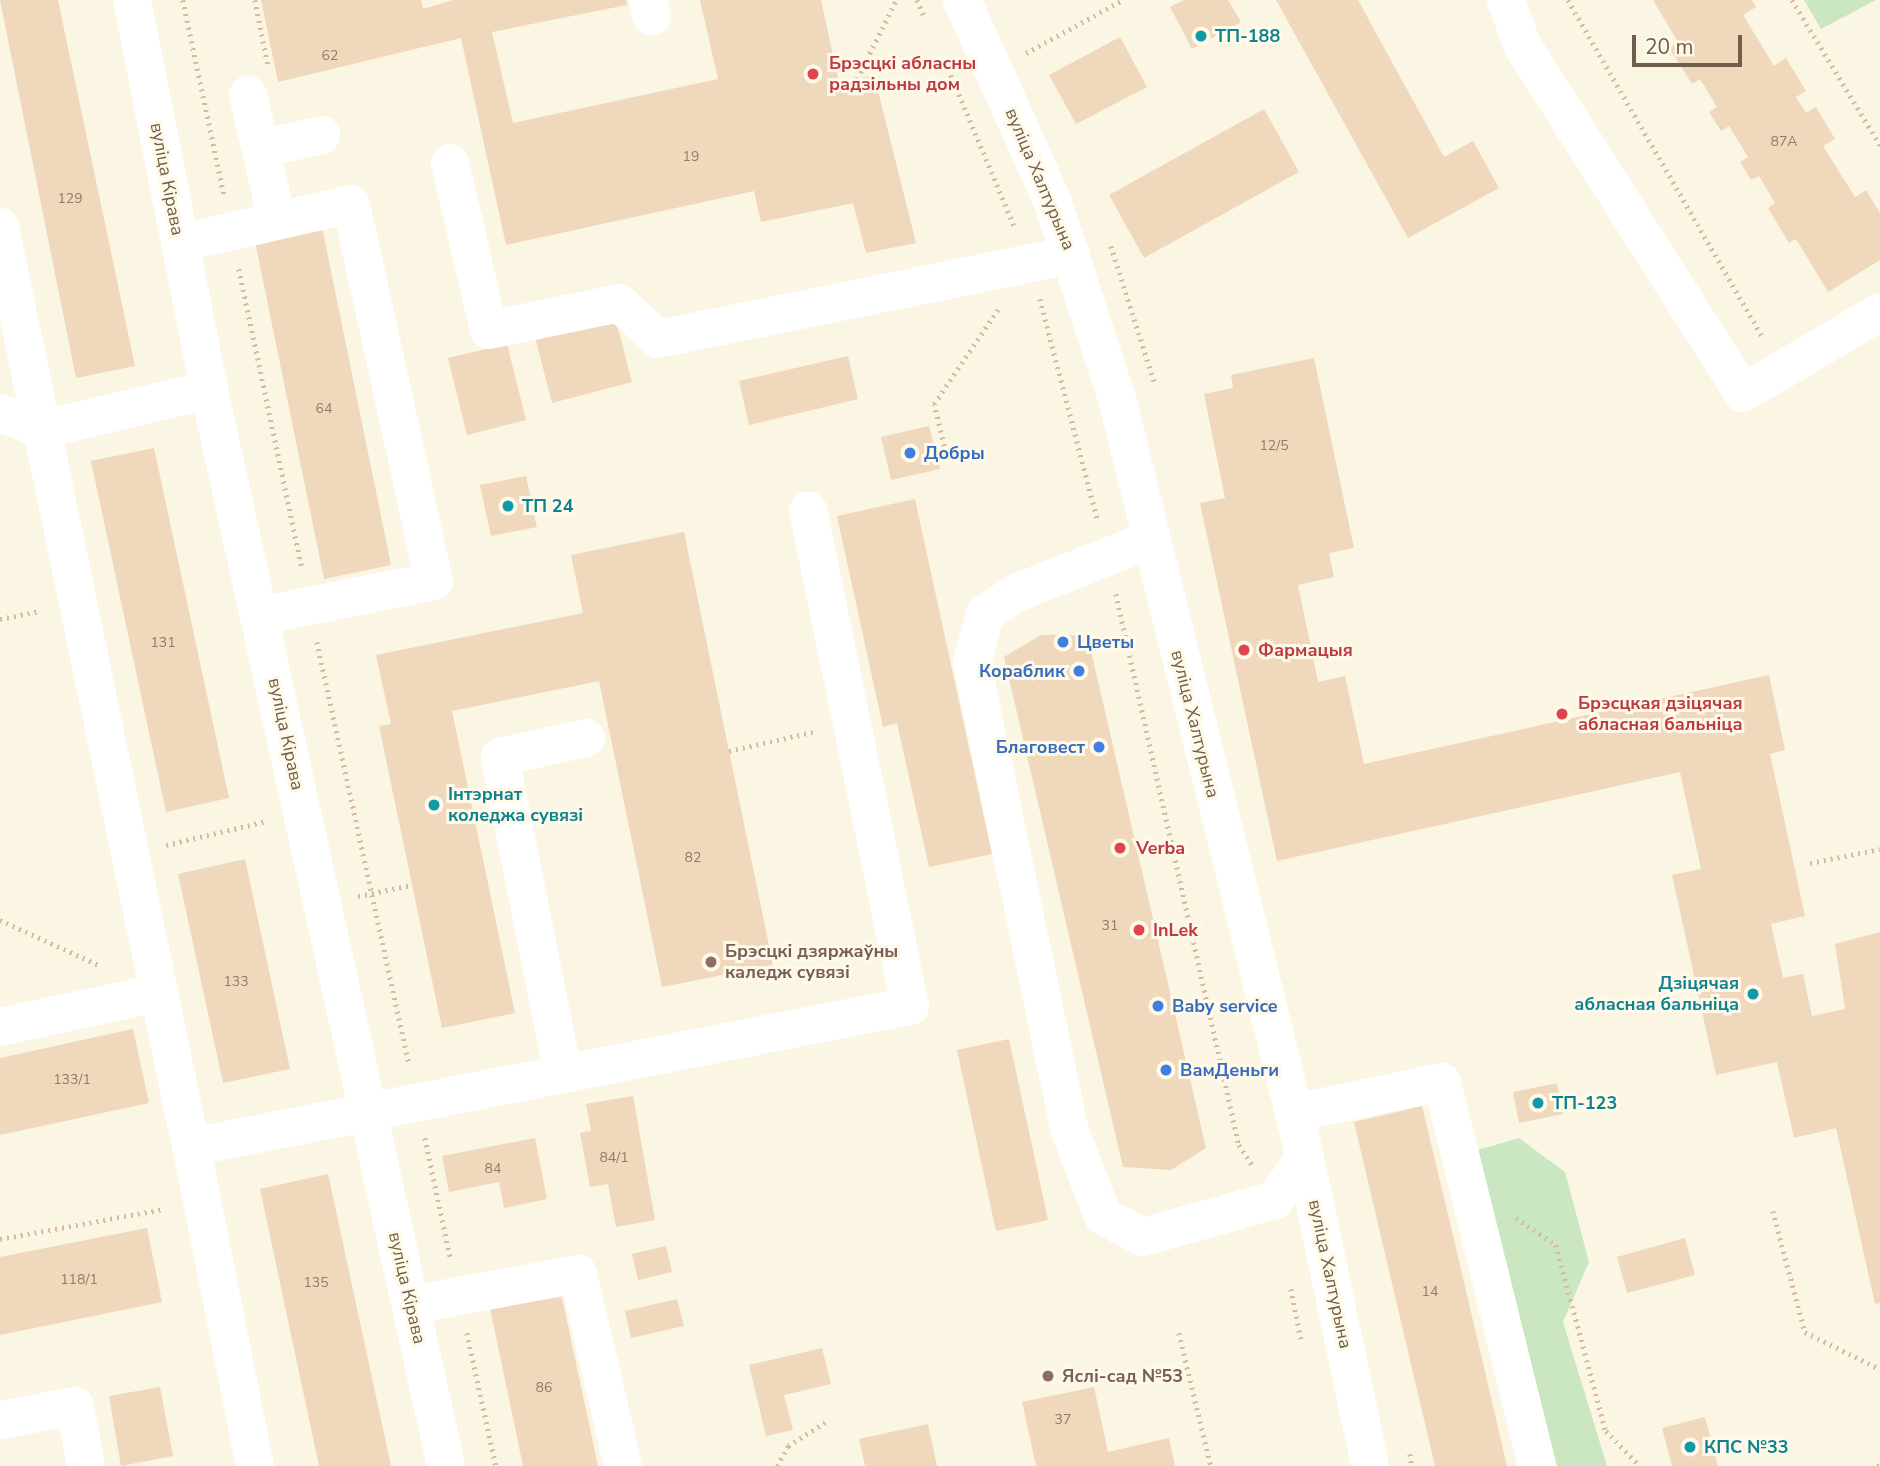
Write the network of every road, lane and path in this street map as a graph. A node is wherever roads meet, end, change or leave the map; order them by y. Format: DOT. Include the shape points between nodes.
graph roads {
  1 [pos="132,0"];
  2 [pos="183,0"];
  3 [pos="896,0"];
  4 [pos="917,0"];
  5 [pos="962,0"];
  6 [pos="1123,0"];
  7 [pos="1506,0"];
  8 [pos="1568,0"];
  9 [pos="1800,0"];
  10 [pos="1793,2"];
  11 [pos="927,21"];
  12 [pos="1026,54"];
  13 [pos="947,68"];
  14 [pos="857,79"];
  15 [pos="248,95"];
  16 [pos="321,135"];
  17 [pos="1880,143"];
  18 [pos="261,149"];
  19 [pos="450,163"];
  20 [pos="277,220"];
  21 [pos="0,227"];
  22 [pos="231,231"];
  23 [pos="180,243"];
  24 [pos="1072,255"];
  25 [pos="1028,264"];
  26 [pos="1880,312"];
  27 [pos="1771,351"];
  28 [pos="209,390"];
  29 [pos="0,413"];
  30 [pos="43,429"];
  31 [pos="944,446"];
  32 [pos="808,510"];
  33 [pos="1150,540"];
  34 [pos="1107,556"];
  35 [pos="310,607"];
  36 [pos="261,617"];
  37 [pos="851,723"];
  38 [pos="586,738"];
  39 [pos="729,751"];
  40 [pos="271,820"];
  41 [pos="1880,849"];
  42 [pos="131,853"];
  43 [pos="1810,863"];
  44 [pos="412,884"];
  45 [pos="372,893"];
  46 [pos="0,920"];
  47 [pos="159,993"];
  48 [pos="0,1027"];
  49 [pos="564,1073"];
  50 [pos="417,1104"];
  51 [pos="1294,1113"];
  52 [pos="367,1114"];
  53 [pos="191,1147"];
  54 [pos="1306,1157"];
  55 [pos="1467,1184"];
  56 [pos="1275,1200"];
  57 [pos="202,1201"];
  58 [pos="1773,1211"];
  59 [pos="0,1240"];
  60 [pos="1289,1277"];
  61 [pos="459,1296"];
  62 [pos="411,1305"];
  63 [pos="1179,1333"];
  64 [pos="1302,1344"];
  65 [pos="1880,1369"];
  66 [pos="0,1420"];
  67 [pos="829,1420"];
  68 [pos="86,1466"];
  69 [pos="255,1466"];
  70 [pos="446,1466"];
  71 [pos="496,1466"];
  72 [pos="623,1466"];
  73 [pos="777,1466"];
  74 [pos="1211,1466"];
  75 [pos="1370,1466"];
  76 [pos="1537,1466"];
  77 [pos="1640,1466"];
  1 -- 23 [label="street, вуліца Кірава"];
  2 -- 22 [label="path"];
  3 -- 14 [label="path"];
  4 -- 11 [label="path"];
  5 -- 24 [label="street, вуліца Халтурына"];
  6 -- 12 [label="path"];
  7 -- 26 [label="street" via="1522,45 1743,393"];
  8 -- 27 [label="path"];
  9 -- 10 [label="path"];
  10 -- 17 [label="path"];
  13 -- 25 [label="path"];
  15 -- 18 [label="street"];
  16 -- 18 [label="street"];
  18 -- 20 [label="street"];
  19 -- 25 [label="street" via="489,330 619,303 658,339"];
  20 -- 22 [label="street"];
  20 -- 35 [label="street" via="351,204 433,582"];
  21 -- 30 [label="street"];
  22 -- 23 [label="street"];
  22 -- 35 [label="path"];
  23 -- 28 [label="street, вуліца Кірава"];
  24 -- 25 [label="street"];
  24 -- 33 [label="street, вуліца Халтурына" via="1117,400"];
  25 -- 31 [label="path" via="934,404"];
  25 -- 34 [label="path"];
  28 -- 30 [label="street"];
  28 -- 36 [label="street, вуліца Кірава"];
  29 -- 30 [label="street"];
  30 -- 42 [label="street"];
  32 -- 37 [label="street"];
  33 -- 34 [label="street"];
  33 -- 51 [label="street, вуліца Халтурына"];
  34 -- 56 [label="path" via="1239,1146"];
  34 -- 56 [label="street" via="1016,593 985,614 972,663 1070,1131 1103,1216 1143,1237"];
  35 -- 36 [label="street"];
  35 -- 45 [label="path"];
  36 -- 52 [label="street, вуліца Кірава"];
  37 -- 39 [label="path"];
  37 -- 49 [label="street" via="909,1006"];
  38 -- 49 [label="street" via="500,757"];
  40 -- 42 [label="path"];
  41 -- 43 [label="path"];
  42 -- 47 [label="street"];
  44 -- 45 [label="path"];
  45 -- 50 [label="path"];
  46 -- 47 [label="path"];
  47 -- 48 [label="street"];
  47 -- 53 [label="street"];
  49 -- 50 [label="street"];
  50 -- 52 [label="street"];
  50 -- 61 [label="path"];
  51 -- 54 [label="street, вуліца Халтурына"];
  51 -- 55 [label="street" via="1442,1082"];
  52 -- 53 [label="street"];
  52 -- 62 [label="street, вуліца Кірава"];
  53 -- 57 [label="street"];
  54 -- 56 [label="street"];
  54 -- 75 [label="street, вуліца Халтурына"];
  55 -- 76 [label="street"];
  55 -- 77 [label="path" via="1556,1245 1606,1431"];
  57 -- 59 [label="path"];
  57 -- 69 [label="street"];
  58 -- 65 [label="path" via="1805,1332"];
  60 -- 64 [label="path"];
  61 -- 62 [label="street"];
  61 -- 71 [label="path"];
  61 -- 72 [label="street" via="578,1275"];
  62 -- 70 [label="street, вуліца Кірава"];
  63 -- 74 [label="path"];
  66 -- 68 [label="street" via="75,1406"];
  67 -- 73 [label="path" via="788,1446"];
}
